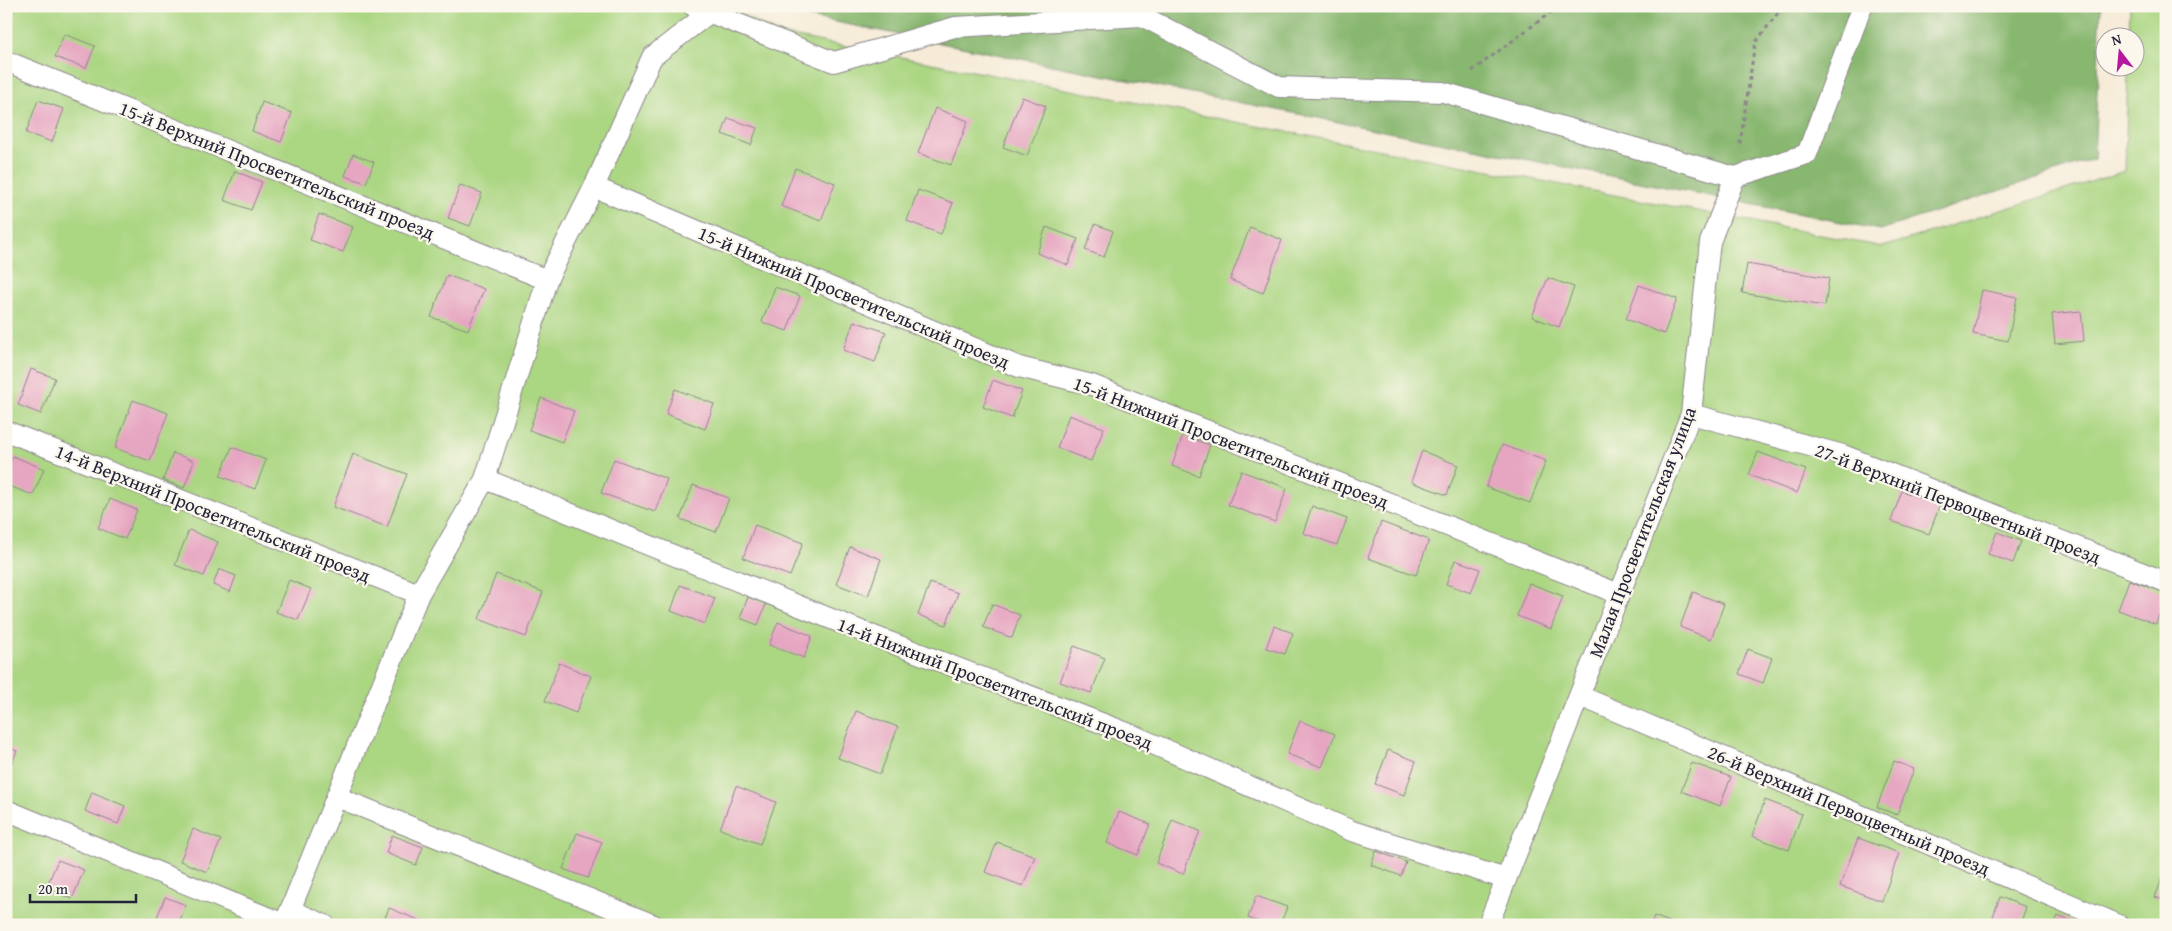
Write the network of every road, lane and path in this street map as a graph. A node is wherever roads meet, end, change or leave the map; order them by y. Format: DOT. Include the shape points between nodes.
graph roads {
  1 [pos="1559,6"];
  2 [pos="1783,6"];
  3 [pos="1862,6"];
  4 [pos="701,10"];
  5 [pos="6,61"];
  6 [pos="1443,92"];
  7 [pos="1736,177"];
  8 [pos="594,187"];
  9 [pos="547,280"];
  10 [pos="1691,414"];
  11 [pos="6,431"];
  12 [pos="485,479"];
  13 [pos="2166,582"];
  14 [pos="419,594"];
  15 [pos="1619,594"];
  16 [pos="1580,696"];
  17 [pos="337,797"];
  18 [pos="6,810"];
  19 [pos="1506,879"];
  20 [pos="286,920"];
  21 [pos="325,925"];
  22 [pos="654,925"];
  23 [pos="1488,925"];
  24 [pos="2119,925"];
  1 -- 6 [label="path"];
  2 -- 7 [label="path" via="1755,42"];
  3 -- 7 [label="lane" via="1807,154"];
  4 -- 6 [label="lane" via="834,62 955,27 1142,16 1279,87"];
  4 -- 8 [label="lane" via="652,57"];
  5 -- 9 [label="lane, 15-й Верхний Просветительский проезд"];
  6 -- 7 [label="lane"];
  7 -- 10 [label="lane, Малая Просветительская улица" via="1710,242"];
  8 -- 9 [label="lane"];
  8 -- 15 [label="lane, 15-й Нижний Просветительский проезд" via="1019,367 1092,384"];
  9 -- 12 [label="lane"];
  10 -- 13 [label="lane, 27-й Верхний Первоцветный проезд" via="1843,455"];
  10 -- 15 [label="lane, Малая Просветительская улица"];
  11 -- 14 [label="lane, 14-й Верхний Просветительский проезд"];
  12 -- 14 [label="lane"];
  12 -- 19 [label="lane, 14-й Нижний Просветительский проезд" via="871,635 1130,734 1352,832"];
  14 -- 17 [label="lane"];
  15 -- 16 [label="lane, Малая Просветительская улица"];
  16 -- 19 [label="lane, Малая Просветительская улица"];
  16 -- 24 [label="lane, 26-й Верхний Первоцветный проезд"];
  17 -- 20 [label="lane"];
  17 -- 22 [label="lane"];
  18 -- 20 [label="lane"];
  19 -- 23 [label="lane, Малая Просветительская улица"];
  20 -- 21 [label="lane"];
}
